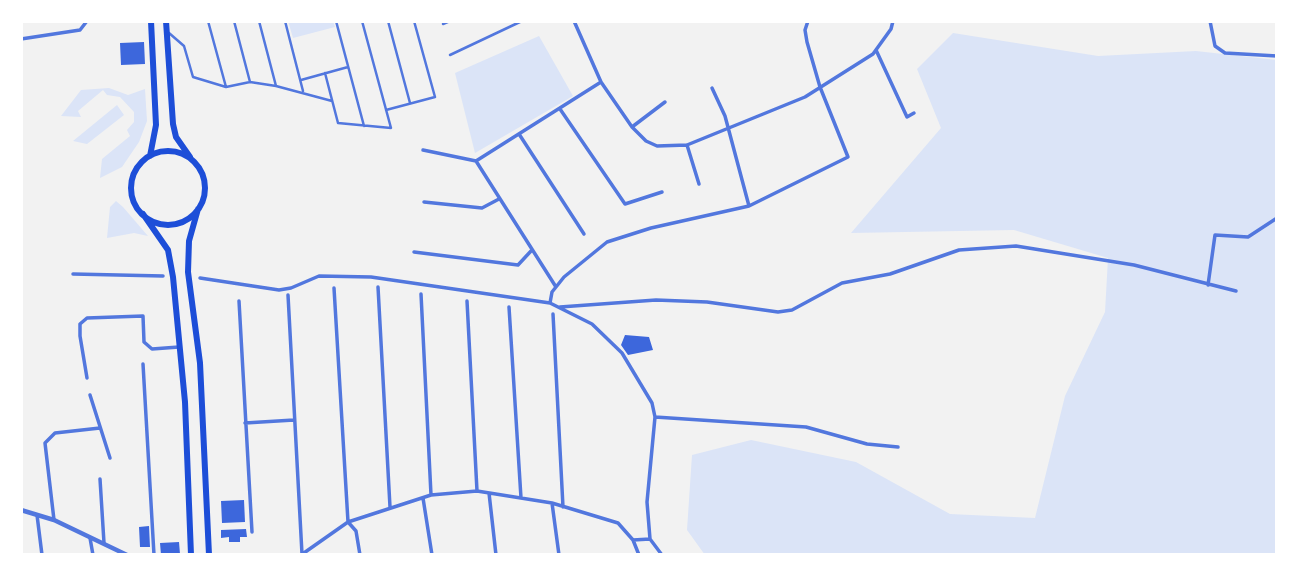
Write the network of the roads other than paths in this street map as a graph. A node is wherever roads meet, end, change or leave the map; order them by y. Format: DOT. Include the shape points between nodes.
graph roads {
  1 [pos="86,21"];
  2 [pos="151,21"];
  3 [pos="166,21"];
  4 [pos="208,21"];
  5 [pos="234,21"];
  6 [pos="259,21"];
  7 [pos="285,21"];
  8 [pos="336,21"];
  9 [pos="362,21"];
  10 [pos="388,21"];
  11 [pos="414,21"];
  12 [pos="450,21"];
  13 [pos="522,21"];
  14 [pos="574,21"];
  15 [pos="808,21"];
  16 [pos="893,21"];
  17 [pos="1210,21"];
  18 [pos="443,24"];
  19 [pos="167,31"];
  20 [pos="21,39"];
  21 [pos="876,50"];
  22 [pos="450,55"];
  23 [pos="1277,56"];
  24 [pos="348,67"];
  25 [pos="325,73"];
  26 [pos="300,80"];
  27 [pos="250,82"];
  28 [pos="601,82"];
  29 [pos="276,86"];
  30 [pos="226,88"];
  31 [pos="712,88"];
  32 [pos="820,88"];
  33 [pos="303,91"];
  34 [pos="332,101"];
  35 [pos="665,102"];
  36 [pos="410,103"];
  37 [pos="560,109"];
  38 [pos="386,110"];
  39 [pos="914,113"];
  40 [pos="364,126"];
  41 [pos="632,127"];
  42 [pos="729,128"];
  43 [pos="519,134"];
  44 [pos="687,145"];
  45 [pos="423,150"];
  46 [pos="150,156"];
  47 [pos="191,159"];
  48 [pos="476,160"];
  49 [pos="699,184"];
  50 [pos="662,192"];
  51 [pos="499,199"];
  52 [pos="424,202"];
  53 [pos="749,206"];
  54 [pos="198,209"];
  55 [pos="143,214"];
  56 [pos="1277,218"];
  57 [pos="584,234"];
  58 [pos="532,250"];
  59 [pos="414,252"];
  60 [pos="73,274"];
  61 [pos="163,276"];
  62 [pos="200,278"];
  63 [pos="1208,285"];
  64 [pos="378,287"];
  65 [pos="556,287"];
  66 [pos="334,288"];
  67 [pos="1236,290"];
  68 [pos="421,294"];
  69 [pos="288,295"];
  70 [pos="239,301"];
  71 [pos="467,301"];
  72 [pos="550,303"];
  73 [pos="509,307"];
  74 [pos="561,307"];
  75 [pos="553,314"];
  76 [pos="181,346"];
  77 [pos="143,364"];
  78 [pos="87,378"];
  79 [pos="90,395"];
  80 [pos="655,417"];
  81 [pos="294,420"];
  82 [pos="245,423"];
  83 [pos="100,428"];
  84 [pos="898,447"];
  85 [pos="110,458"];
  86 [pos="100,479"];
  87 [pos="477,491"];
  88 [pos="489,493"];
  89 [pos="431,495"];
  90 [pos="424,498"];
  91 [pos="521,498"];
  92 [pos="552,503"];
  93 [pos="390,507"];
  94 [pos="564,507"];
  95 [pos="21,510"];
  96 [pos="37,513"];
  97 [pos="54,520"];
  98 [pos="348,522"];
  99 [pos="252,532"];
  100 [pos="90,538"];
  101 [pos="633,540"];
  102 [pos="650,540"];
  103 [pos="104,545"];
  104 [pos="302,554"];
  105 [pos="42,555"];
  106 [pos="93,555"];
  107 [pos="127,555"];
  108 [pos="154,555"];
  109 [pos="191,555"];
  110 [pos="209,555"];
  111 [pos="360,555"];
  112 [pos="432,555"];
  113 [pos="496,555"];
  114 [pos="559,555"];
  115 [pos="639,555"];
  116 [pos="662,555"];
  1 -- 20 [label="street" via="80,30"];
  2 -- 46 [label="highway" via="156,125"];
  3 -- 19 [label="highway"];
  4 -- 30 [label="street"];
  5 -- 27 [label="street"];
  6 -- 29 [label="street"];
  7 -- 26 [label="street"];
  8 -- 24 [label="street"];
  9 -- 38 [label="street"];
  10 -- 36 [label="street"];
  11 -- 36 [label="street" via="435,97"];
  12 -- 18 [label="street"];
  13 -- 22 [label="street"];
  14 -- 28 [label="street"];
  15 -- 32 [label="street" via="807,42"];
  16 -- 21 [label="street"];
  17 -- 23 [label="street" via="1215,46 1225,52"];
  19 -- 30 [label="street" via="184,46 193,77"];
  19 -- 47 [label="highway" via="173,124"];
  21 -- 32 [label="street"];
  21 -- 39 [label="street" via="906,117"];
  24 -- 25 [label="street"];
  24 -- 40 [label="street"];
  25 -- 26 [label="street"];
  25 -- 34 [label="street"];
  26 -- 33 [label="street"];
  27 -- 29 [label="street"];
  27 -- 30 [label="street"];
  28 -- 37 [label="street"];
  28 -- 41 [label="street"];
  29 -- 33 [label="street"];
  31 -- 42 [label="street"];
  32 -- 42 [label="street"];
  32 -- 53 [label="street" via="848,157"];
  33 -- 34 [label="street"];
  34 -- 40 [label="street" via="338,124"];
  35 -- 41 [label="street"];
  36 -- 38 [label="street"];
  37 -- 43 [label="street"];
  37 -- 50 [label="street" via="625,204"];
  38 -- 40 [label="street" via="391,128"];
  41 -- 44 [label="street" via="657,146"];
  42 -- 44 [label="street"];
  42 -- 53 [label="street"];
  43 -- 48 [label="street"];
  43 -- 57 [label="street"];
  44 -- 49 [label="street"];
  45 -- 48 [label="street"];
  46 -- 47 [label="highway" via="171,151"];
  46 -- 55 [label="highway" via="136,170 132,183 134,201"];
  47 -- 54 [label="highway" via="204,182"];
  48 -- 51 [label="street"];
  51 -- 52 [label="street" via="482,208"];
  51 -- 58 [label="street"];
  53 -- 65 [label="street" via="615,239 590,253"];
  54 -- 55 [label="highway" via="174,224 157,223"];
  54 -- 110 [label="highway" via="188,263 200,363"];
  55 -- 76 [label="highway" via="168,250"];
  56 -- 63 [label="street" via="1248,237 1215,235"];
  58 -- 59 [label="street" via="518,265"];
  58 -- 65 [label="street"];
  60 -- 61 [label="street"];
  62 -- 72 [label="street" via="279,290 319,276 371,277"];
  63 -- 67 [label="street"];
  63 -- 74 [label="street" via="1135,265 1016,246 959,250 890,274 842,283 792,310 778,312 656,300"];
  64 -- 93 [label="street"];
  65 -- 72 [label="street"];
  66 -- 98 [label="street"];
  68 -- 89 [label="street"];
  69 -- 81 [label="street"];
  70 -- 82 [label="street"];
  71 -- 87 [label="street"];
  72 -- 74 [label="street"];
  73 -- 91 [label="street"];
  74 -- 80 [label="street" via="592,324 622,354 649,396"];
  75 -- 94 [label="street"];
  76 -- 78 [label="street" via="152,349 144,342 143,316 87,318 80,324 80,336"];
  76 -- 109 [label="highway"];
  77 -- 108 [label="street"];
  79 -- 83 [label="street"];
  80 -- 84 [label="street" via="806,427 867,444"];
  80 -- 102 [label="street" via="647,502"];
  81 -- 82 [label="street"];
  81 -- 104 [label="street"];
  82 -- 99 [label="street"];
  83 -- 85 [label="street"];
  83 -- 97 [label="street" via="55,433 45,443"];
  86 -- 103 [label="street"];
  87 -- 88 [label="street"];
  87 -- 89 [label="street"];
  88 -- 91 [label="street"];
  88 -- 113 [label="street"];
  89 -- 90 [label="street"];
  90 -- 93 [label="street"];
  90 -- 112 [label="street"];
  91 -- 92 [label="street"];
  92 -- 94 [label="street"];
  92 -- 114 [label="street"];
  93 -- 98 [label="street"];
  94 -- 101 [label="street" via="618,523"];
  95 -- 96 [label="street"];
  96 -- 97 [label="street"];
  96 -- 105 [label="street"];
  97 -- 100 [label="street"];
  98 -- 104 [label="street"];
  98 -- 111 [label="street" via="356,531"];
  100 -- 103 [label="street"];
  100 -- 106 [label="street"];
  101 -- 102 [label="street"];
  101 -- 115 [label="street"];
  102 -- 116 [label="street"];
  103 -- 107 [label="street"];
}
